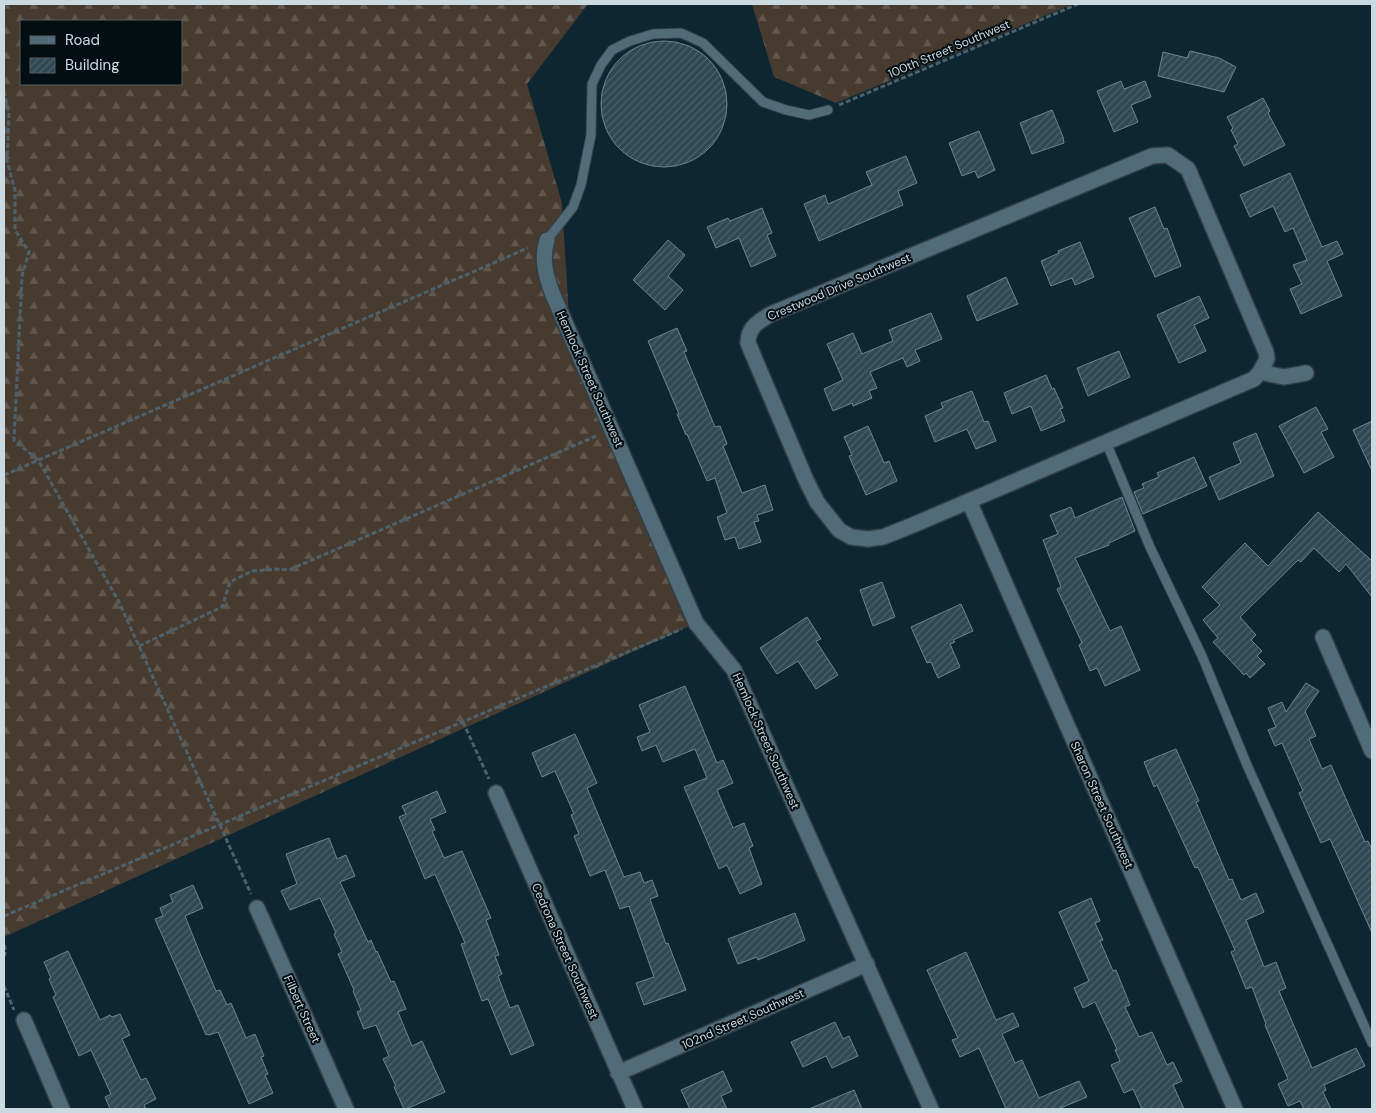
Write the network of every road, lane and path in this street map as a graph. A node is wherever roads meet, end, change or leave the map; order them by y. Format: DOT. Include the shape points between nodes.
graph roads {
  1 [pos="1078,4"];
  2 [pos="4,91"];
  3 [pos="828,110"];
  4 [pos="547,240"];
  5 [pos="1260,372"];
  6 [pos="1306,372"];
  7 [pos="601,434"];
  8 [pos="1106,442"];
  9 [pos="38,460"];
  10 [pos="4,475"];
  11 [pos="969,500"];
  12 [pos="696,623"];
  13 [pos="1322,637"];
  14 [pos="139,646"];
  15 [pos="463,722"];
  16 [pos="1372,752"];
  17 [pos="496,793"];
  18 [pos="221,824"];
  19 [pos="257,908"];
  20 [pos="4,916"];
  21 [pos="4,945"];
  22 [pos="4,956"];
  23 [pos="867,964"];
  24 [pos="4,986"];
  25 [pos="24,1020"];
  26 [pos="1372,1044"];
  27 [pos="618,1074"];
  28 [pos="62,1109"];
  29 [pos="346,1109"];
  30 [pos="634,1109"];
  31 [pos="931,1109"];
  32 [pos="1235,1109"];
  1 -- 3 [label="path, 100th Street Southwest"];
  2 -- 9 [label="path" via="9,115 6,161 15,190 15,230 29,252 22,276 14,440"];
  3 -- 4 [label="lane" via="809,116 763,102 703,43 681,33 653,34 630,41 612,50 600,65 592,84 591,135 581,185 573,206"];
  4 -- 9 [label="path"];
  4 -- 12 [label="street, Hemlock Street Southwest" via="544,264 553,295"];
  5 -- 6 [label="street" via="1284,377"];
  5 -- 8 [label="street, Crestwood Drive Southwest" via="1254,379"];
  5 -- 11 [label="street, Crestwood Drive Southwest" via="1267,359 1266,352 1188,169 1168,155 1152,156 756,323 748,336 748,343 806,480 817,502 839,530 851,538 883,537"];
  7 -- 14 [label="path" via="289,570 252,571 230,582 222,607"];
  8 -- 11 [label="street, Crestwood Drive Southwest"];
  8 -- 26 [label="lane"];
  9 -- 10 [label="path"];
  9 -- 14 [label="path" via="119,602"];
  11 -- 32 [label="street, Sharon Street Southwest"];
  12 -- 15 [label="path"];
  12 -- 23 [label="street, Hemlock Street Southwest" via="734,670"];
  13 -- 16 [label="street"];
  14 -- 18 [label="path"];
  15 -- 17 [label="path"];
  15 -- 18 [label="path"];
  17 -- 27 [label="street, Cedrona Street Southwest"];
  18 -- 19 [label="path"];
  18 -- 20 [label="path"];
  19 -- 29 [label="street, Filbert Street"];
  21 -- 22 [label="path"];
  23 -- 27 [label="street, 102nd Street Southwest"];
  23 -- 31 [label="street, Hemlock Street Southwest"];
  24 -- 25 [label="path" via="16,1015"];
  25 -- 28 [label="street"];
  27 -- 30 [label="street, Cedrona Street Southwest"];
}
